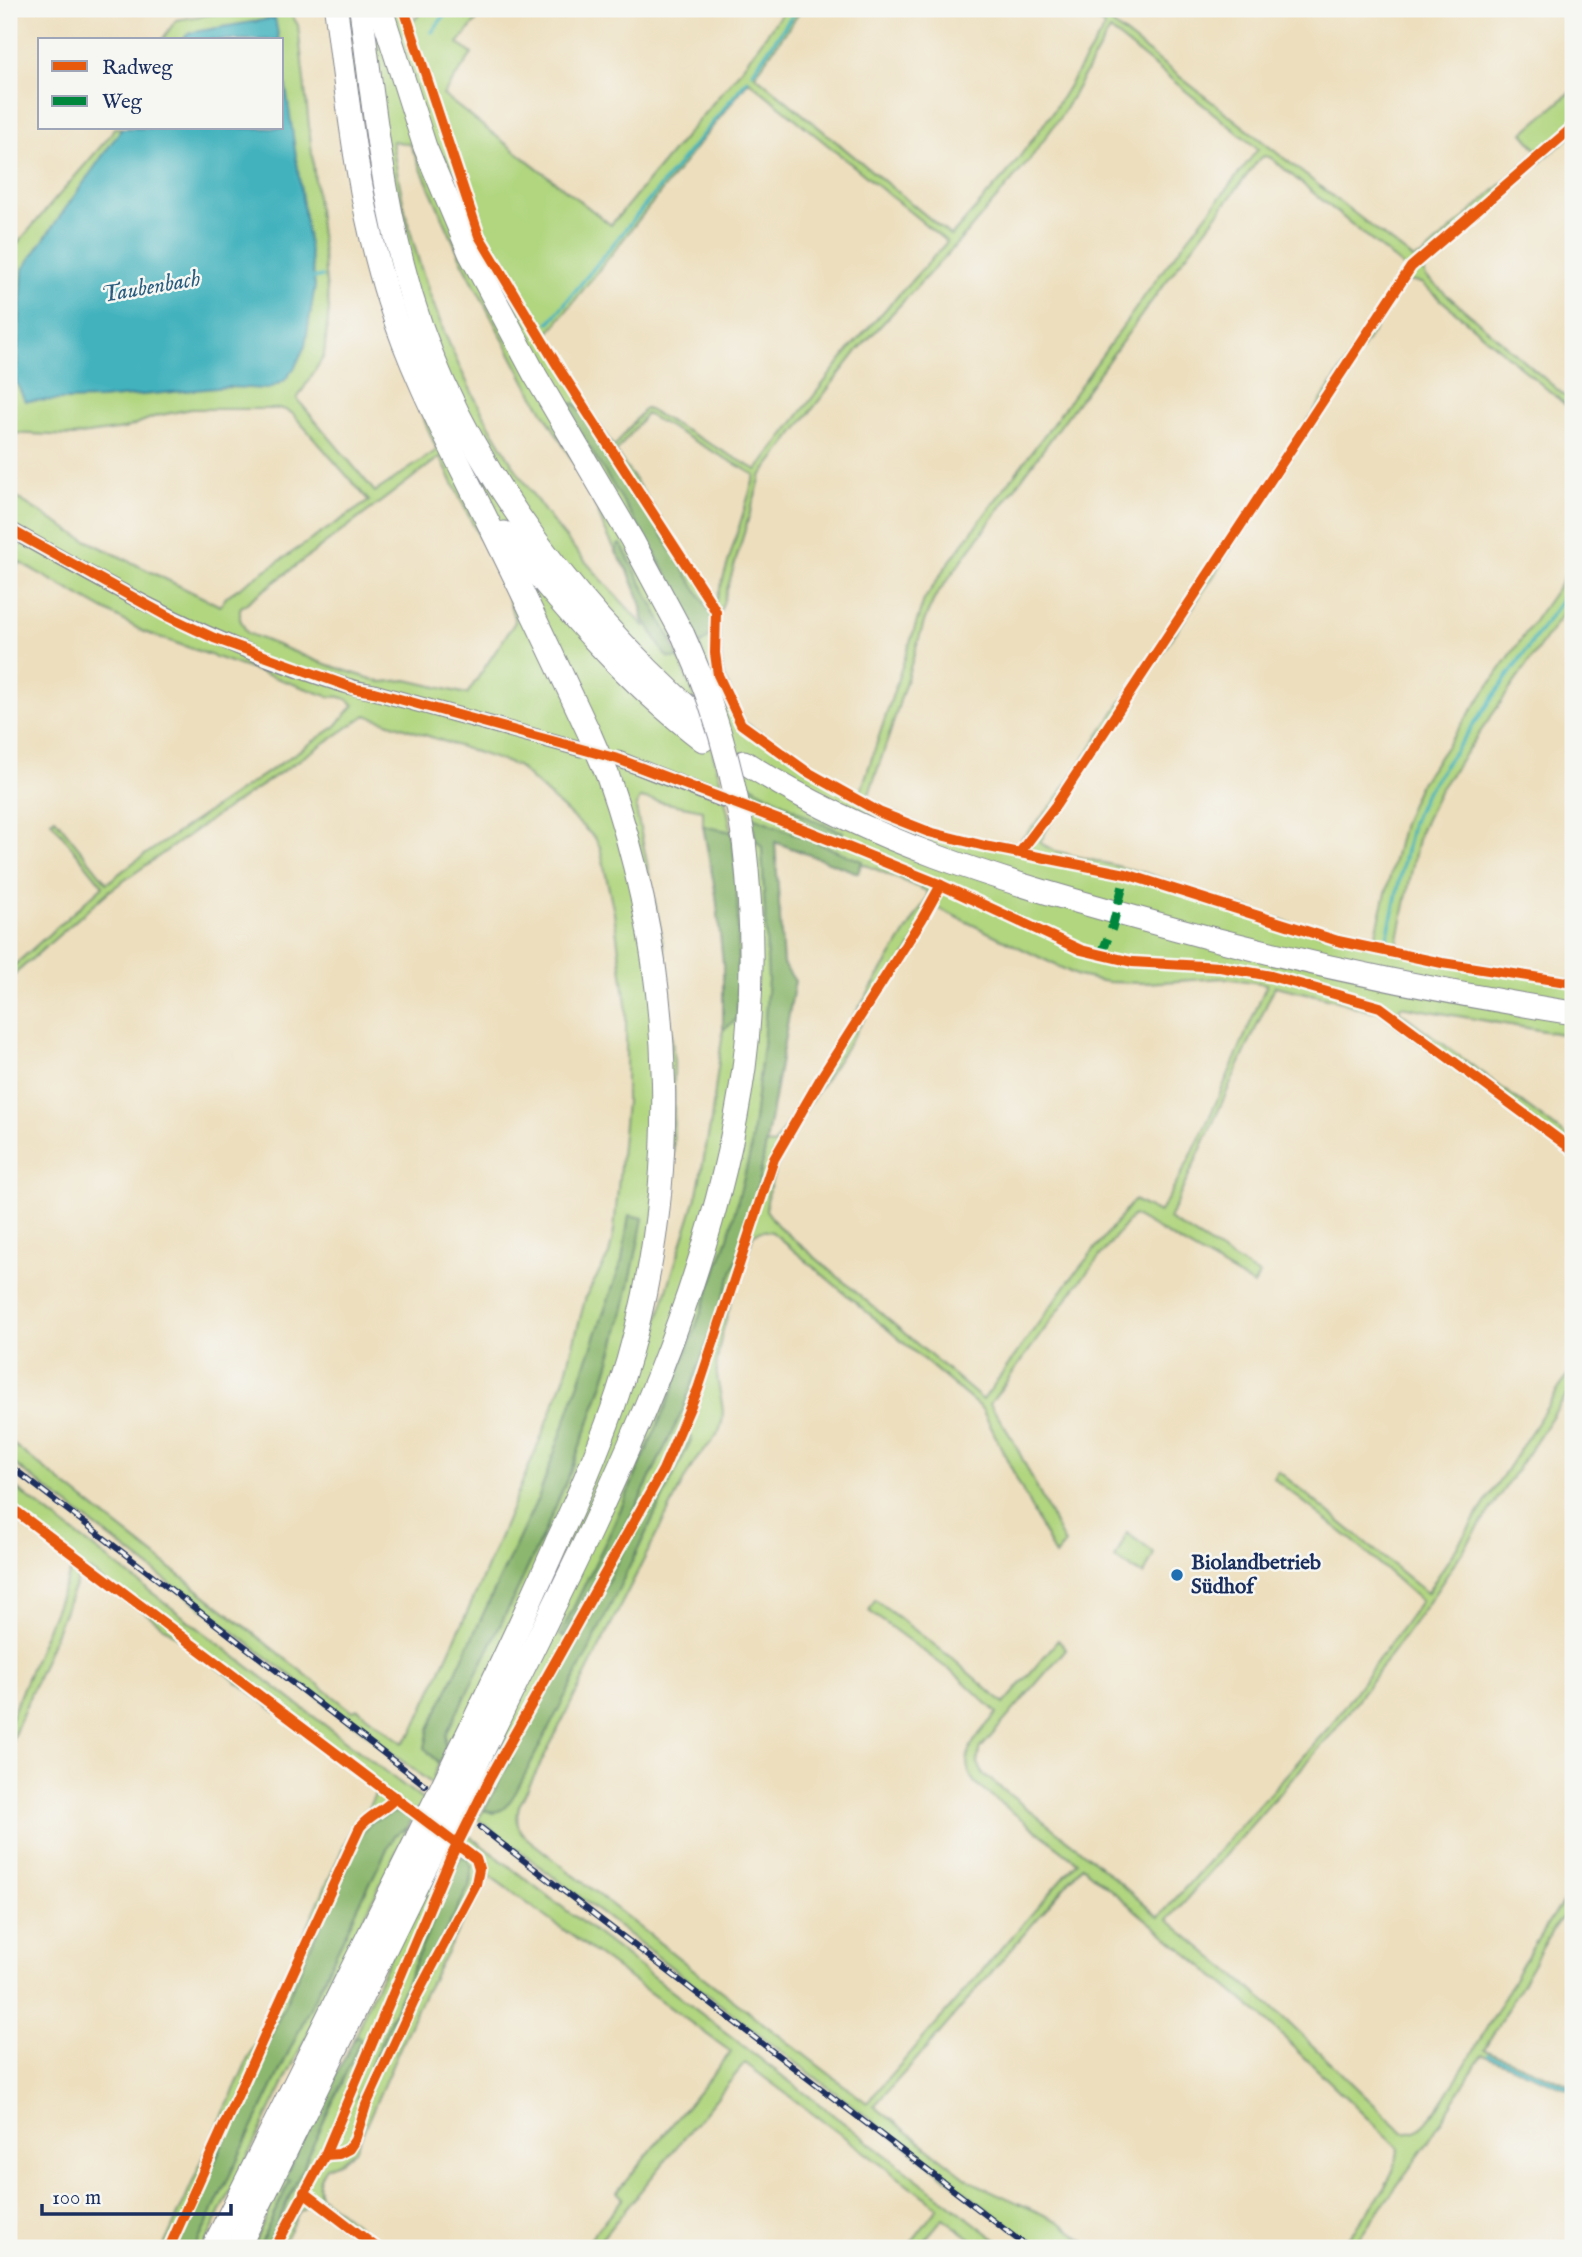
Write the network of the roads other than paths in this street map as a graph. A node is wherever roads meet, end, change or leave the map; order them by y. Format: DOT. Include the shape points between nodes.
graph roads {
  1 [pos="335,9"];
  2 [pos="361,9"];
  3 [pos="381,9"];
  4 [pos="478,500"];
  5 [pos="9,528"];
  6 [pos="585,742"];
  7 [pos="744,762"];
  8 [pos="612,767"];
  9 [pos="723,800"];
  10 [pos="1573,1013"];
  11 [pos="464,1766"];
  12 [pos="427,1842"];
  13 [pos="213,2248"];
  14 [pos="239,2248"];
  1 -- 4 [label="highway" via="355,148 384,283 418,380"];
  2 -- 4 [label="highway" via="402,263 428,346 460,417 517,513 576,592 703,730 677,720 608,657"];
  3 -- 11 [label="highway, bridge" via="425,147 470,253 683,635 711,702 744,841 752,930 749,1019 737,1112 710,1228 688,1297 647,1405"];
  4 -- 6 [label="highway"];
  5 -- 6 [label="street" via="165,615 234,647 356,689"];
  6 -- 8 [label="highway, bridge"];
  7 -- 10 [label="highway" via="823,809 918,851 1017,885 1252,949"];
  8 -- 9 [label="street"];
  8 -- 11 [label="highway" via="647,915 659,1004 663,1130 653,1239 636,1331 606,1428"];
  11 -- 12 [label="highway, bridge"];
  12 -- 13 [label="highway"];
  12 -- 14 [label="highway"];
}
